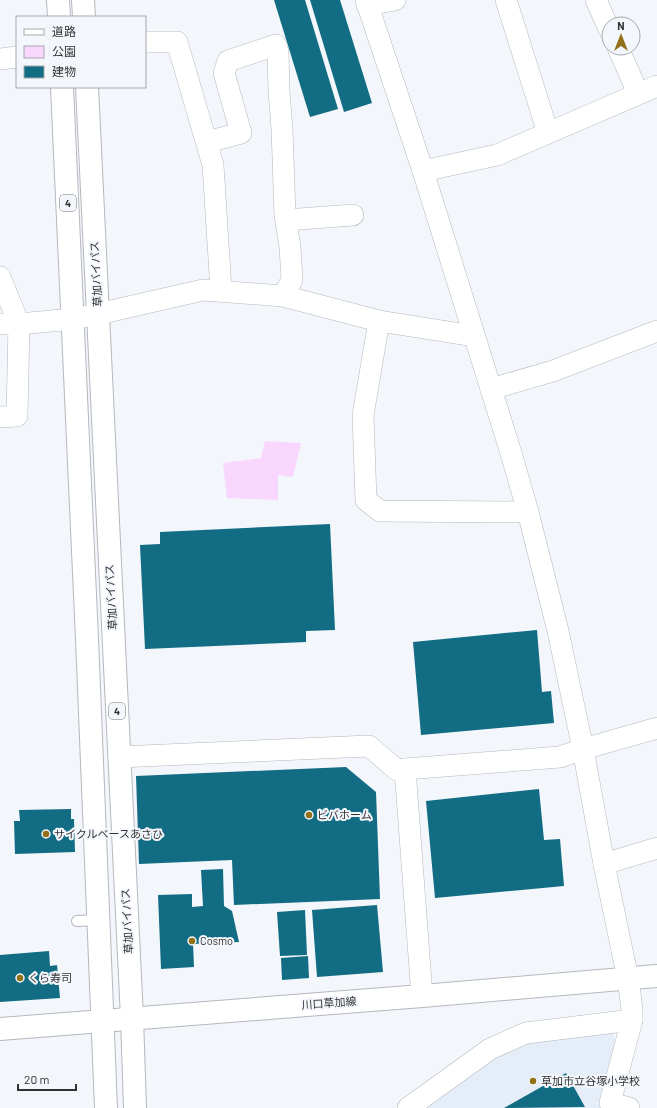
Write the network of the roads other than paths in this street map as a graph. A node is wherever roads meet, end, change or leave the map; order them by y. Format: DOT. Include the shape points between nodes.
graph roads {
  1 [pos="58,0"];
  2 [pos="83,0"];
  3 [pos="395,0"];
  4 [pos="506,0"];
  5 [pos="596,0"];
  6 [pos="367,2"];
  7 [pos="59,16"];
  8 [pos="84,16"];
  9 [pos="603,16"];
  10 [pos="146,42"];
  11 [pos="624,56"];
  12 [pos="16,57"];
  13 [pos="0,59"];
  14 [pos="62,88"];
  15 [pos="87,88"];
  16 [pos="648,90"];
  17 [pos="548,132"];
  18 [pos="207,142"];
  19 [pos="423,172"];
  20 [pos="353,215"];
  21 [pos="286,220"];
  22 [pos="0,277"];
  23 [pos="220,290"];
  24 [pos="283,296"];
  25 [pos="98,314"];
  26 [pos="73,319"];
  27 [pos="379,321"];
  28 [pos="9,324"];
  29 [pos="657,331"];
  30 [pos="474,336"];
  31 [pos="491,388"];
  32 [pos="0,417"];
  33 [pos="528,512"];
  34 [pos="657,728"];
  35 [pos="583,749"];
  36 [pos="119,757"];
  37 [pos="405,769"];
  38 [pos="657,848"];
  39 [pos="604,864"];
  40 [pos="657,976"];
  41 [pos="628,979"];
  42 [pos="422,996"];
  43 [pos="132,1018"];
  44 [pos="102,1020"];
  45 [pos="632,1020"];
  46 [pos="0,1028"];
  47 [pos="106,1108"];
  48 [pos="135,1108"];
  49 [pos="408,1108"];
  50 [pos="629,1108"];
  1 -- 7 [label="main road"];
  2 -- 8 [label="main road"];
  3 -- 6 [label="street"];
  4 -- 17 [label="street"];
  5 -- 9 [label="street"];
  6 -- 19 [label="street"];
  10 -- 18 [label="street" via="177,42"];
  11 -- 16 [label="street"];
  12 -- 13 [label="street"];
  14 -- 26 [label="main road, 4"];
  15 -- 25 [label="main road, 草加バイパス / 4"];
  16 -- 17 [label="street"];
  17 -- 19 [label="street" via="497,155"];
  18 -- 21 [label="street" via="241,133 224,73 228,61 276,45"];
  18 -- 23 [label="street" via="214,165"];
  19 -- 30 [label="street"];
  20 -- 21 [label="street"];
  21 -- 24 [label="street" via="292,280"];
  22 -- 28 [label="street"];
  23 -- 24 [label="street"];
  23 -- 25 [label="street" via="203,290"];
  24 -- 27 [label="street"];
  25 -- 26 [label="street"];
  25 -- 36 [label="main road, 草加バイパス / 4"];
  26 -- 28 [label="street"];
  26 -- 44 [label="main road, 4" via="87,639 87,921"];
  27 -- 30 [label="street"];
  27 -- 33 [label="street" via="363,415 366,500 380,511"];
  28 -- 32 [label="street" via="17,416"];
  29 -- 31 [label="street" via="553,371"];
  30 -- 31 [label="street"];
  31 -- 33 [label="street"];
  33 -- 35 [label="street" via="558,632"];
  34 -- 35 [label="street"];
  35 -- 37 [label="street" via="560,757"];
  35 -- 39 [label="street"];
  36 -- 37 [label="street" via="370,746 396,770"];
  36 -- 43 [label="main road, 草加バイパス / 4"];
  37 -- 42 [label="street"];
  38 -- 39 [label="street"];
  39 -- 41 [label="street"];
  40 -- 41 [label="main road, 川口草加線"];
  41 -- 42 [label="main road, 川口草加線"];
  41 -- 45 [label="street"];
  42 -- 43 [label="main road, 川口草加線"];
  43 -- 44 [label="main road, 川口草加線"];
  43 -- 48 [label="main road, 草加バイパス / 4"];
  44 -- 46 [label="main road, 川口草加線"];
  44 -- 47 [label="main road, 4"];
  45 -- 49 [label="street" via="526,1033 490,1049"];
  45 -- 50 [label="street" via="610,1103"];
}
